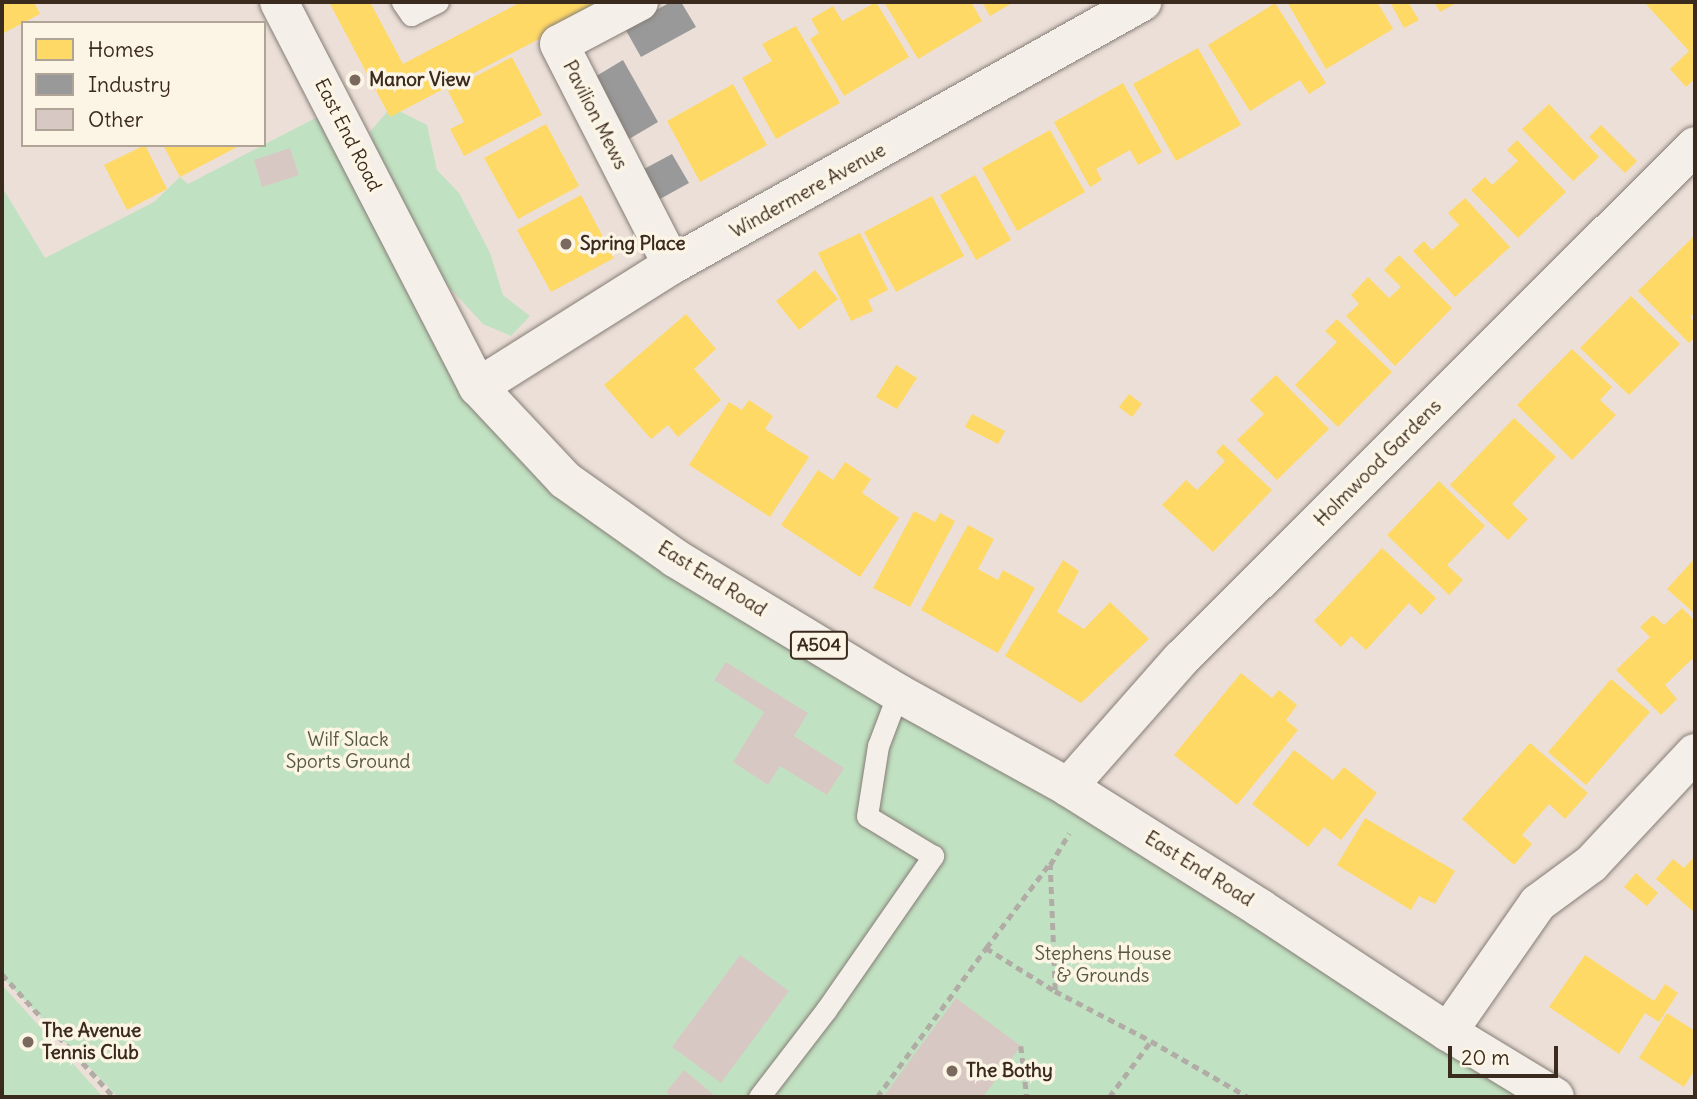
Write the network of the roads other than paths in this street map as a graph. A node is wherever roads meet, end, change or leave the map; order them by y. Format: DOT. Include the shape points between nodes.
graph roads {
  1 [pos="279,2"];
  2 [pos="402,2"];
  3 [pos="438,2"];
  4 [pos="639,2"];
  5 [pos="1142,2"];
  6 [pos="1695,146"];
  7 [pos="672,265"];
  8 [pos="478,387"];
  9 [pos="898,692"];
  10 [pos="1695,753"];
  11 [pos="1081,795"];
  12 [pos="1448,1032"];
  13 [pos="759,1097"];
  14 [pos="1555,1097"];
  1 -- 8 [label="street, East End Road / A504"];
  2 -- 3 [label="lane" via="411,15"];
  4 -- 7 [label="street, Pavilion Mews" via="559,44"];
  5 -- 7 [label="street, Windermere Avenue"];
  6 -- 11 [label="street, Holmwood Gardens" via="1181,659"];
  7 -- 8 [label="street, Windermere Avenue"];
  8 -- 9 [label="street, East End Road / A504" via="565,480 676,558"];
  9 -- 11 [label="street, East End Road / A504"];
  9 -- 13 [label="lane" via="878,746 867,816 933,856"];
  10 -- 12 [label="street" via="1591,864 1538,903"];
  11 -- 12 [label="street, East End Road / A504"];
  12 -- 14 [label="street, East End Road / A504"];
}
